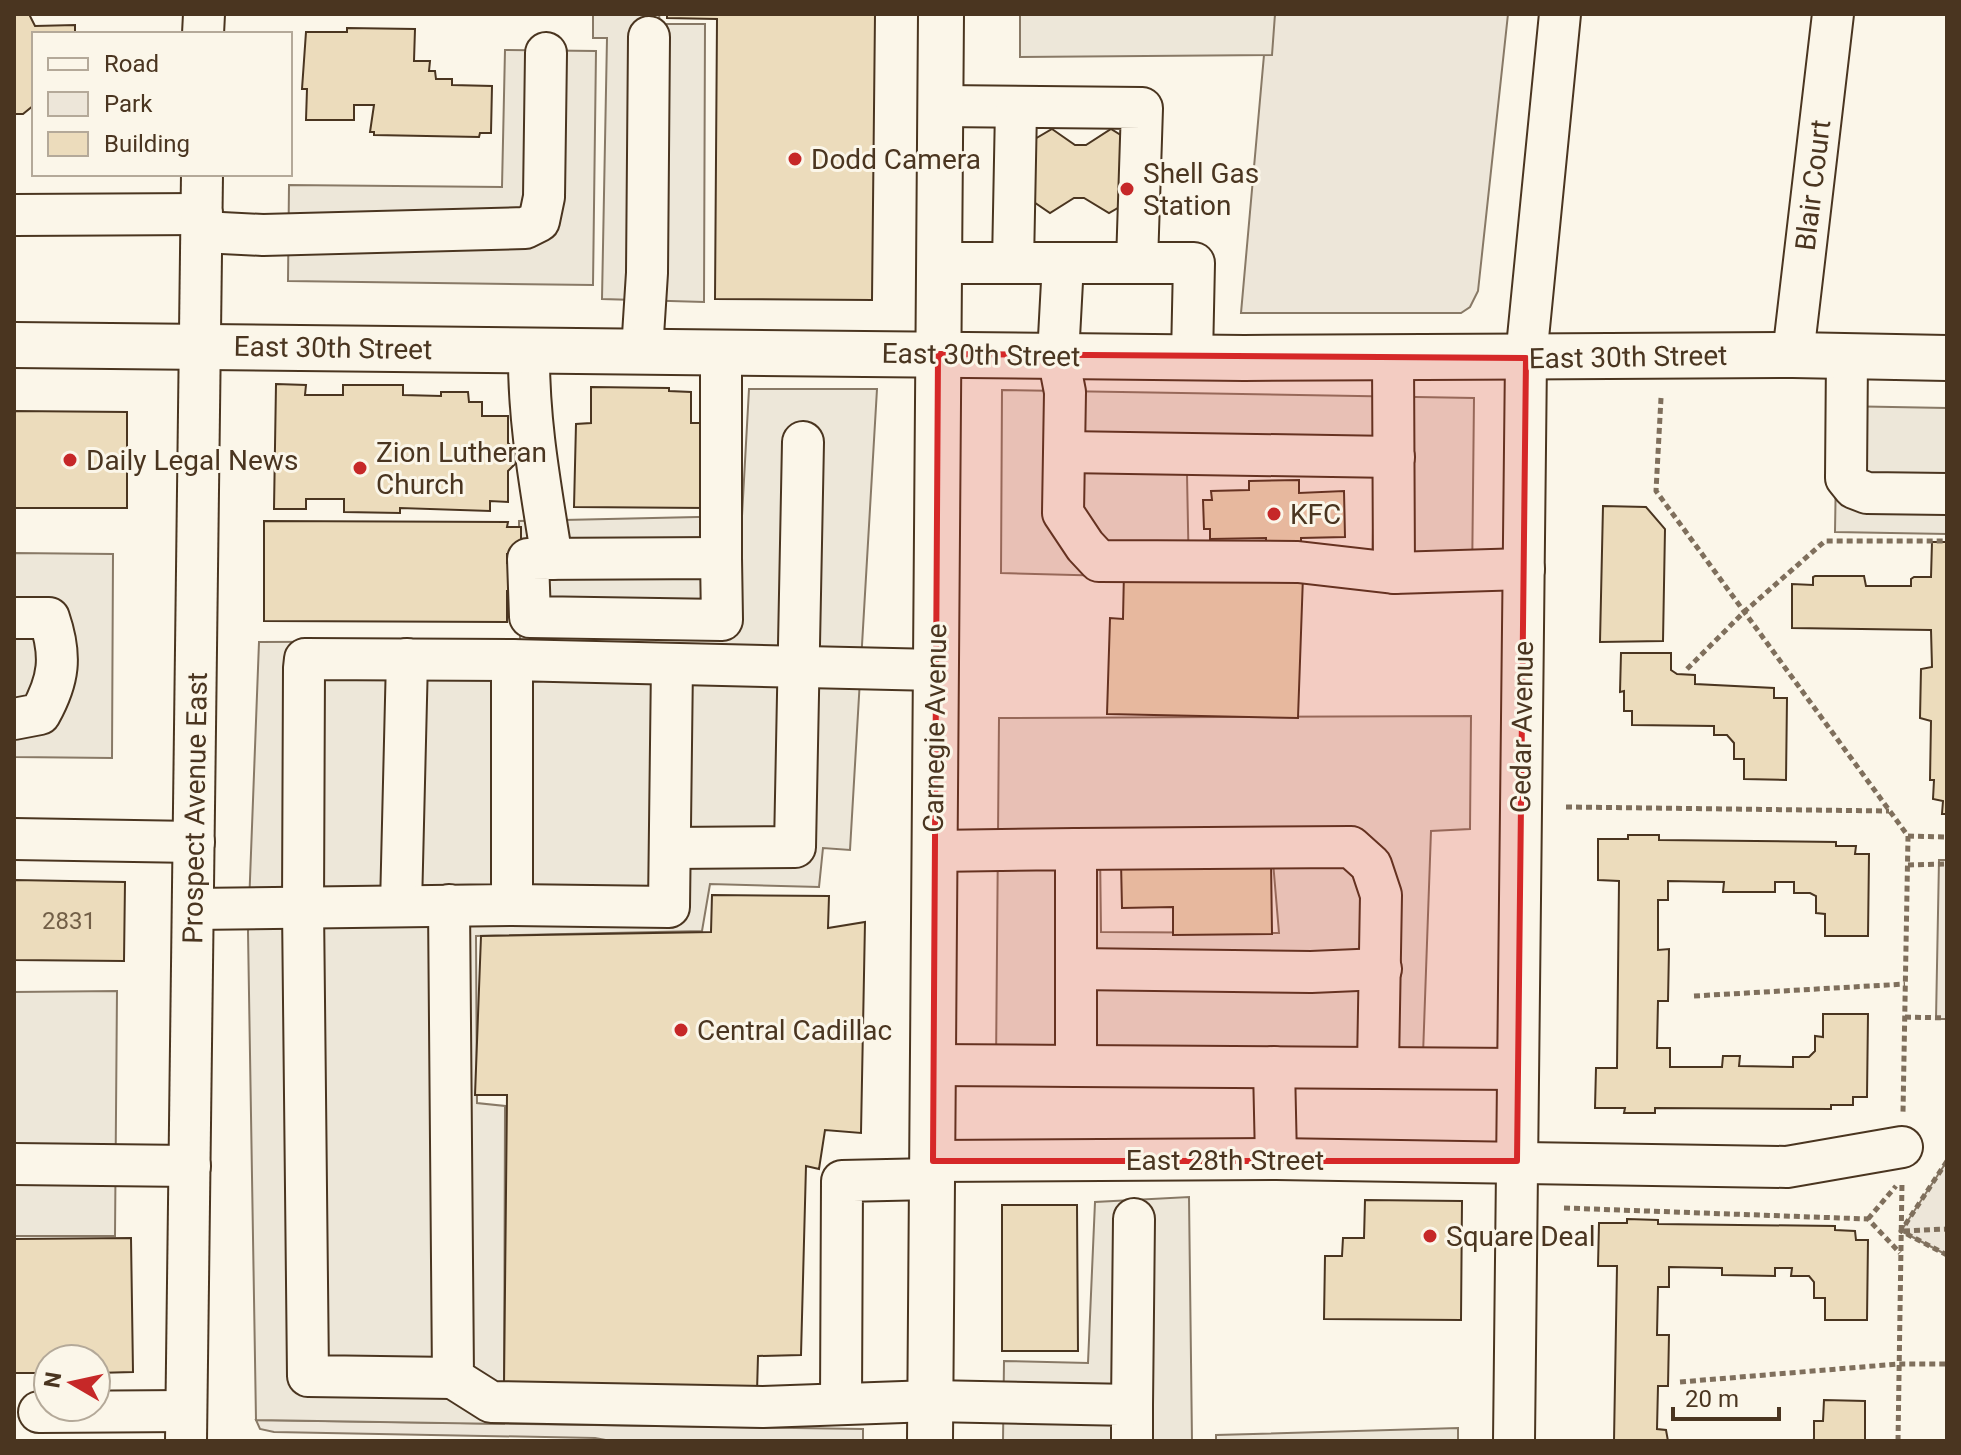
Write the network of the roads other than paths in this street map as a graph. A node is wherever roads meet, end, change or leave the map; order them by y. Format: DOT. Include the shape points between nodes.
graph roads {
  1 [pos="941,14"];
  2 [pos="1560,14"];
  3 [pos="1833,14"];
  4 [pos="649,37"];
  5 [pos="546,53"];
  6 [pos="941,106"];
  7 [pos="1016,109"];
  8 [pos="202,176"];
  9 [pos="14,215"];
  10 [pos="202,223"];
  11 [pos="939,263"];
  12 [pos="1013,263"];
  13 [pos="1063,263"];
  14 [pos="1137,263"];
  15 [pos="14,345"];
  16 [pos="201,347"];
  17 [pos="529,350"];
  18 [pos="642,351"];
  19 [pos="721,352"];
  20 [pos="938,354"];
  21 [pos="1793,355"];
  22 [pos="1058,356"];
  23 [pos="1847,356"];
  24 [pos="1192,357"];
  25 [pos="1393,358"];
  26 [pos="1526,358"];
  27 [pos="1947,358"];
  28 [pos="803,442"];
  29 [pos="1065,452"];
  30 [pos="1394,457"];
  31 [pos="1947,494"];
  32 [pos="721,558"];
  33 [pos="552,559"];
  34 [pos="1524,569"];
  35 [pos="1394,573"];
  36 [pos="14,618"];
  37 [pos="407,659"];
  38 [pos="512,660"];
  39 [pos="672,664"];
  40 [pos="798,666"];
  41 [pos="936,670"];
  42 [pos="14,719"];
  43 [pos="14,839"];
  44 [pos="194,842"];
  45 [pos="670,848"];
  46 [pos="1076,849"];
  47 [pos="934,851"];
  48 [pos="449,905"];
  49 [pos="512,905"];
  50 [pos="401,906"];
  51 [pos="303,907"];
  52 [pos="193,909"];
  53 [pos="1076,969"];
  54 [pos="1381,969"];
  55 [pos="932,1065"];
  56 [pos="1076,1066"];
  57 [pos="1378,1066"];
  58 [pos="1274,1067"];
  59 [pos="1518,1069"];
  60 [pos="1276,1159"];
  61 [pos="1517,1161"];
  62 [pos="14,1164"];
  63 [pos="1902,1164"];
  64 [pos="190,1166"];
  65 [pos="932,1170"];
  66 [pos="1134,1219"];
  67 [pos="453,1378"];
  68 [pos="841,1404"];
  69 [pos="112,1419"];
  70 [pos="930,1421"];
  71 [pos="1132,1423"];
  72 [pos="186,1426"];
  73 [pos="1514,1441"];
  1 -- 6 [label="main road, Carnegie Avenue"];
  2 -- 26 [label="street, Cedar Avenue"];
  3 -- 21 [label="street, Blair Court"];
  4 -- 18 [label="street"];
  5 -- 10 [label="street" via="544,197 539,221 525,228 263,235"];
  6 -- 7 [label="street"];
  6 -- 11 [label="main road, Carnegie Avenue"];
  7 -- 12 [label="street"];
  7 -- 14 [label="street" via="1142,108"];
  8 -- 10 [label="street, Prospect Avenue East"];
  9 -- 10 [label="street"];
  10 -- 16 [label="street, Prospect Avenue East"];
  11 -- 12 [label="street"];
  11 -- 20 [label="main road, Carnegie Avenue"];
  12 -- 13 [label="street"];
  13 -- 14 [label="street"];
  13 -- 22 [label="street"];
  14 -- 24 [label="street" via="1194,263"];
  15 -- 16 [label="main road, East 30th Street"];
  16 -- 17 [label="main road, East 30th Street"];
  16 -- 44 [label="street, Prospect Avenue East"];
  17 -- 18 [label="main road, East 30th Street"];
  17 -- 33 [label="street" via="529,396"];
  18 -- 19 [label="main road, East 30th Street"];
  19 -- 20 [label="main road, East 30th Street"];
  19 -- 32 [label="street"];
  20 -- 22 [label="main road, East 30th Street"];
  20 -- 41 [label="main road, Carnegie Avenue"];
  21 -- 23 [label="main road, East 30th Street"];
  21 -- 26 [label="main road, East 30th Street"];
  22 -- 24 [label="main road, East 30th Street"];
  22 -- 29 [label="street" via="1065,392"];
  23 -- 27 [label="main road, East 30th Street"];
  23 -- 31 [label="street" via="1846,478 1867,493"];
  24 -- 25 [label="main road, East 30th Street"];
  25 -- 26 [label="main road, East 30th Street"];
  25 -- 30 [label="street"];
  26 -- 34 [label="street, Cedar Avenue"];
  28 -- 40 [label="street"];
  29 -- 30 [label="street"];
  29 -- 35 [label="street" via="1063,513 1099,561 1298,562"];
  30 -- 35 [label="street"];
  32 -- 33 [label="street"];
  32 -- 33 [label="street" via="722,620 530,617 528,559"];
  34 -- 35 [label="street"];
  34 -- 59 [label="street, Cedar Avenue"];
  36 -- 42 [label="street" via="49,618 57,642 55,688 40,714"];
  37 -- 38 [label="street"];
  37 -- 50 [label="street"];
  37 -- 51 [label="street" via="305,659"];
  38 -- 39 [label="street"];
  38 -- 49 [label="street"];
  39 -- 40 [label="street"];
  39 -- 45 [label="street"];
  40 -- 41 [label="street"];
  40 -- 45 [label="street" via="795,847"];
  41 -- 47 [label="main road, Carnegie Avenue"];
  43 -- 44 [label="street"];
  44 -- 52 [label="street, Prospect Avenue East"];
  45 -- 49 [label="street" via="669,907"];
  46 -- 47 [label="street"];
  46 -- 53 [label="street"];
  46 -- 54 [label="street" via="1351,847 1371,865 1381,895"];
  47 -- 55 [label="main road, Carnegie Avenue"];
  48 -- 49 [label="street"];
  48 -- 50 [label="street"];
  48 -- 67 [label="street"];
  50 -- 51 [label="street"];
  51 -- 52 [label="street"];
  51 -- 67 [label="street" via="308,1376"];
  52 -- 64 [label="street, Prospect Avenue East"];
  53 -- 54 [label="street"];
  53 -- 56 [label="street"];
  54 -- 57 [label="street"];
  55 -- 56 [label="street"];
  55 -- 65 [label="main road, Carnegie Avenue"];
  56 -- 58 [label="street"];
  57 -- 58 [label="street"];
  57 -- 59 [label="street"];
  58 -- 60 [label="street"];
  59 -- 61 [label="street, Cedar Avenue"];
  60 -- 61 [label="street, East 28th Street"];
  60 -- 65 [label="street, East 28th Street"];
  61 -- 63 [label="street, East 28th Street"];
  61 -- 73 [label="street, Cedar Avenue"];
  62 -- 64 [label="street"];
  64 -- 72 [label="street, Prospect Avenue East"];
  65 -- 68 [label="street, East 28th Street" via="842,1181"];
  65 -- 70 [label="main road, Carnegie Avenue"];
  66 -- 71 [label="street"];
  67 -- 68 [label="street" via="491,1402"];
  68 -- 70 [label="street"];
  69 -- 72 [label="street"];
  70 -- 71 [label="street"];
}
